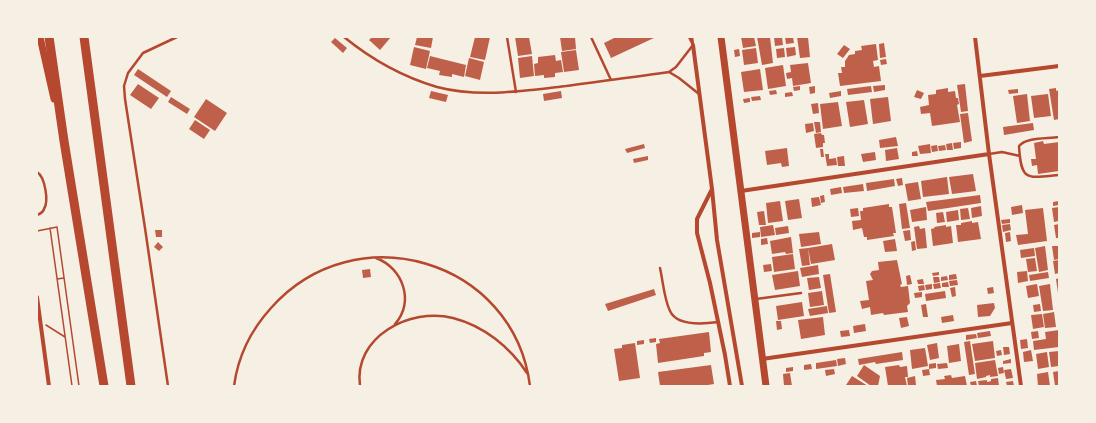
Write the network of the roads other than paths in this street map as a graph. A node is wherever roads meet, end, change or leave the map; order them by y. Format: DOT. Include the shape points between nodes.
graph roads {
  1 [pos="40,37"];
  2 [pos="49,37"];
  3 [pos="84,37"];
  4 [pos="177,37"];
  5 [pos="344,37"];
  6 [pos="508,37"];
  7 [pos="591,37"];
  8 [pos="689,37"];
  9 [pos="692,37"];
  10 [pos="721,37"];
  11 [pos="975,37"];
  12 [pos="693,45"];
  13 [pos="1059,66"];
  14 [pos="669,72"];
  15 [pos="980,76"];
  16 [pos="611,80"];
  17 [pos="516,92"];
  18 [pos="700,94"];
  19 [pos="1059,137"];
  20 [pos="64,140"];
  21 [pos="989,154"];
  22 [pos="1020,156"];
  23 [pos="37,172"];
  24 [pos="1059,175"];
  25 [pos="712,189"];
  26 [pos="741,191"];
  27 [pos="37,215"];
  28 [pos="374,258"];
  29 [pos="660,268"];
  30 [pos="801,292"];
  31 [pos="37,297"];
  32 [pos="755,300"];
  33 [pos="719,322"];
  34 [pos="1012,323"];
  35 [pos="393,326"];
  36 [pos="762,359"];
  37 [pos="528,375"];
  38 [pos="49,386"];
  39 [pos="104,386"];
  40 [pos="131,386"];
  41 [pos="168,386"];
  42 [pos="234,386"];
  43 [pos="360,386"];
  44 [pos="530,386"];
  45 [pos="730,386"];
  46 [pos="742,386"];
  47 [pos="766,386"];
  48 [pos="1021,386"];
  1 -- 20 [label="street"];
  2 -- 20 [label="highway"];
  3 -- 40 [label="highway"];
  4 -- 41 [label="lane" via="143,53 128,73 124,86"];
  5 -- 17 [label="lane" via="362,52 406,76 437,87 476,93"];
  6 -- 17 [label="lane"];
  7 -- 16 [label="lane"];
  8 -- 12 [label="lane"];
  9 -- 12 [label="lane"];
  10 -- 26 [label="street"];
  11 -- 15 [label="street"];
  12 -- 14 [label="lane"];
  12 -- 18 [label="street"];
  13 -- 15 [label="street"];
  14 -- 16 [label="lane"];
  14 -- 18 [label="lane"];
  15 -- 21 [label="street"];
  16 -- 17 [label="lane"];
  18 -- 25 [label="street"];
  19 -- 22 [label="lane" via="1023,142 1019,146"];
  20 -- 39 [label="highway"];
  21 -- 22 [label="lane" via="1002,152"];
  21 -- 26 [label="street"];
  21 -- 34 [label="street"];
  22 -- 24 [label="lane" via="1021,170 1026,175"];
  23 -- 27 [label="lane" via="44,180 46,202 44,210"];
  25 -- 33 [label="street" via="697,219 697,232"];
  25 -- 46 [label="street" via="720,262"];
  26 -- 32 [label="street"];
  28 -- 35 [label="lane" via="390,266 403,287 404,310"];
  28 -- 37 [label="lane" via="400,258 426,263 472,286 508,323 520,348"];
  28 -- 42 [label="lane" via="349,261 325,268 302,280 285,294 262,319 249,339"];
  29 -- 33 [label="lane" via="670,312 680,320 698,324"];
  30 -- 32 [label="lane"];
  31 -- 38 [label="street"];
  32 -- 36 [label="street"];
  33 -- 45 [label="street"];
  34 -- 36 [label="street"];
  34 -- 48 [label="street"];
  35 -- 37 [label="lane" via="409,319 426,316 460,320 501,343"];
  35 -- 43 [label="lane" via="376,338 367,351 361,365"];
  36 -- 47 [label="street"];
  37 -- 44 [label="lane"];
}
